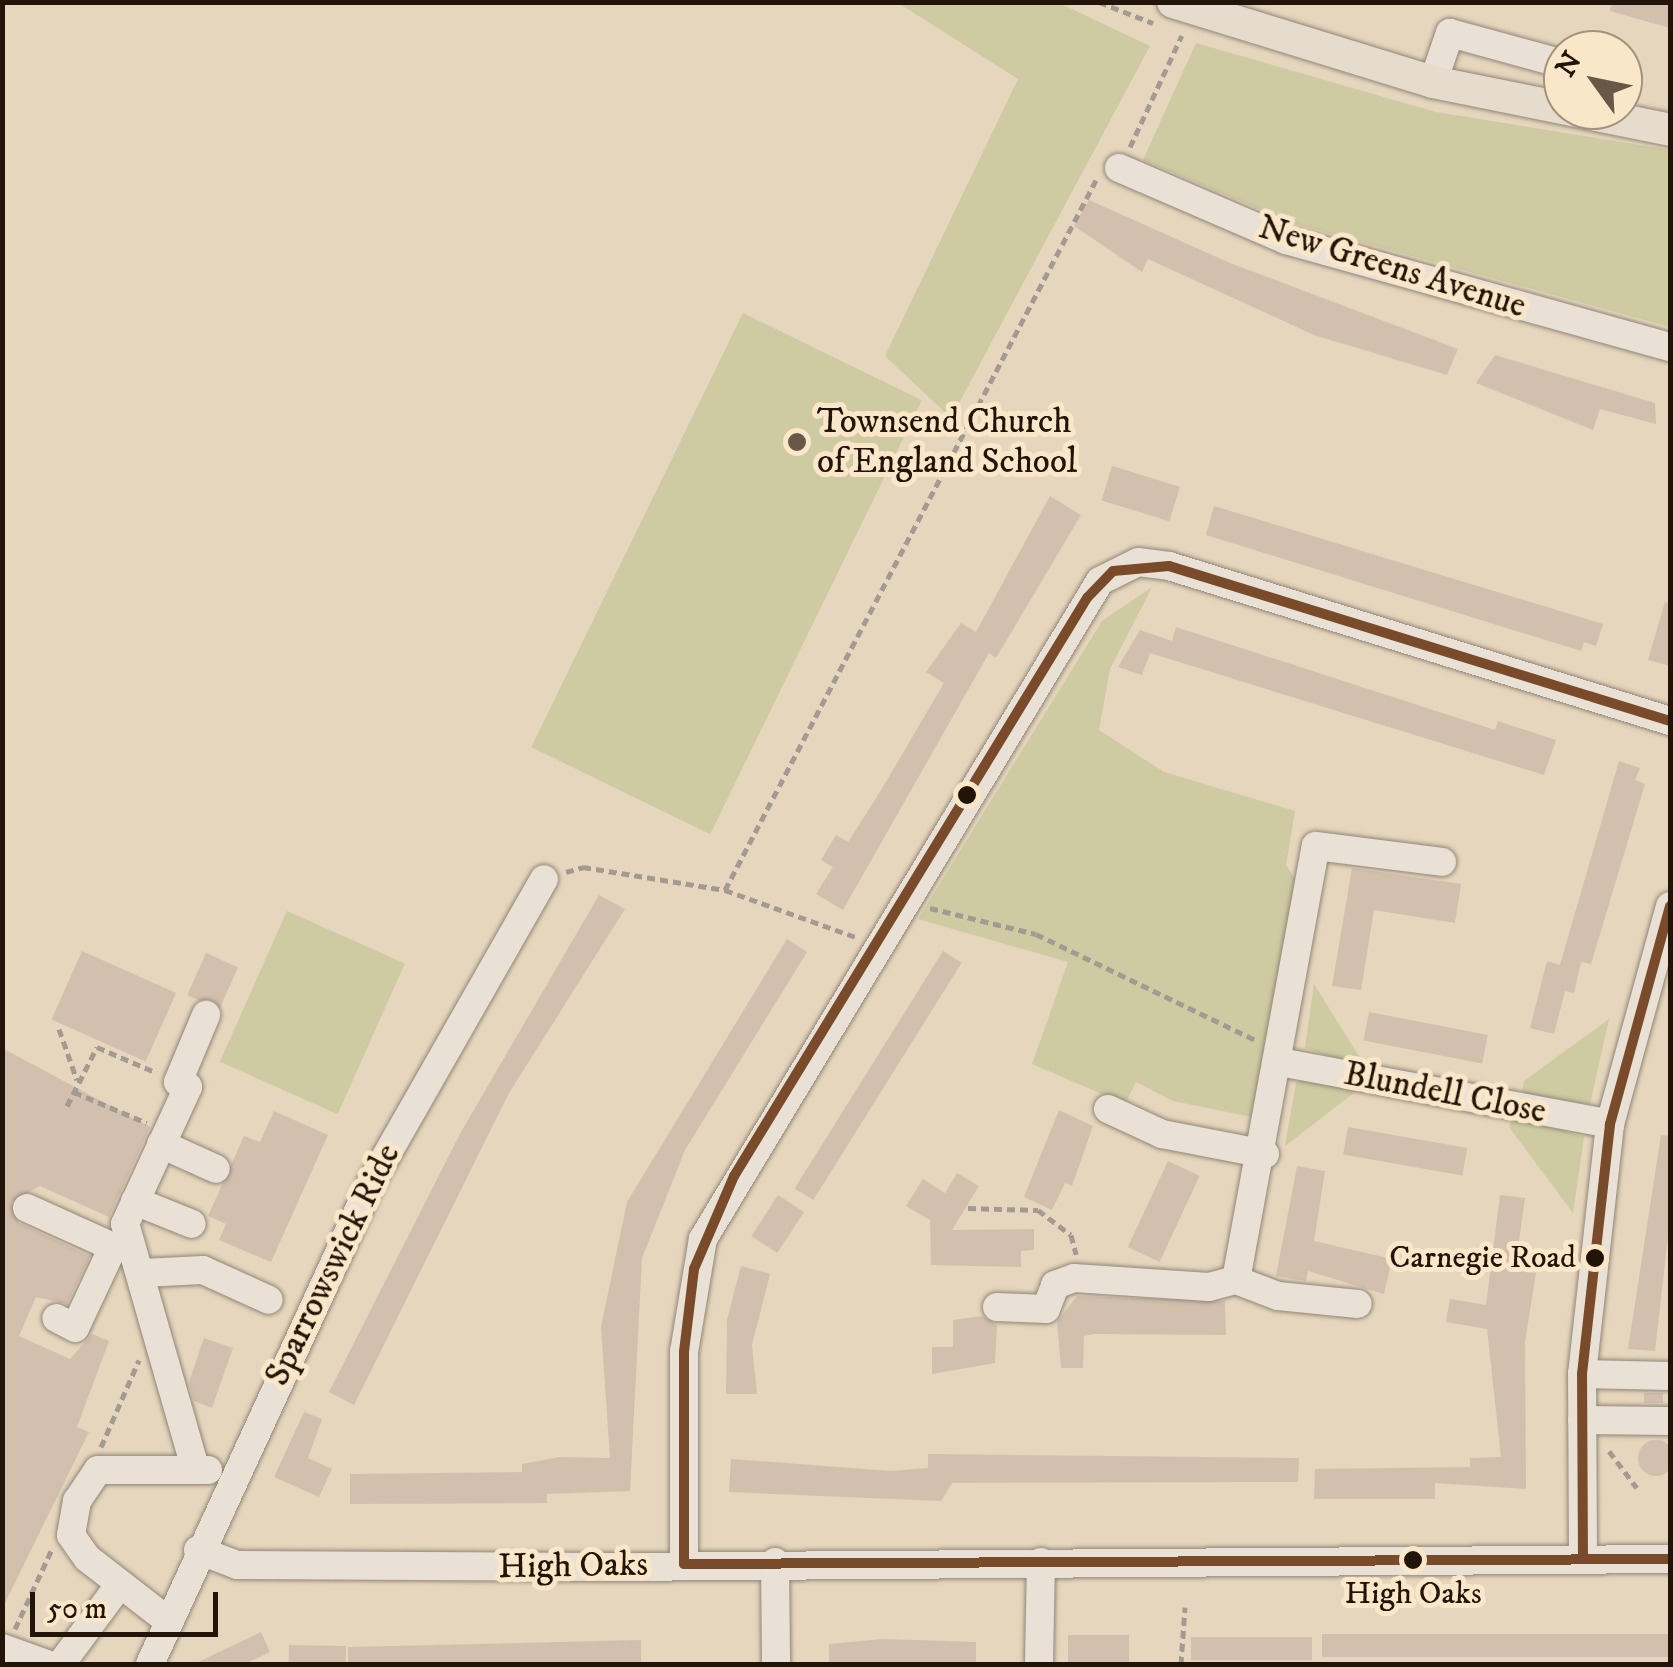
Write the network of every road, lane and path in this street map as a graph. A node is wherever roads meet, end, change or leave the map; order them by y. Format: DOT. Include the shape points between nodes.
graph roads {
  1 [pos="1099,2"];
  2 [pos="1173,2"];
  3 [pos="1543,59"];
  4 [pos="1432,82"];
  5 [pos="1543,105"];
  6 [pos="1643,125"];
  7 [pos="1670,130"];
  8 [pos="1120,168"];
  9 [pos="1670,348"];
  10 [pos="1670,721"];
  11 [pos="1442,862"];
  12 [pos="544,879"];
  13 [pos="725,890"];
  14 [pos="902,901"];
  15 [pos="1670,906"];
  16 [pos="874,947"];
  17 [pos="206,1015"];
  18 [pos="59,1029"];
  19 [pos="1281,1058"];
  20 [pos="77,1080"];
  21 [pos="178,1082"];
  22 [pos="74,1092"];
  23 [pos="68,1106"];
  24 [pos="1108,1110"];
  25 [pos="1610,1124"];
  26 [pos="160,1136"];
  27 [pos="1265,1154"];
  28 [pos="216,1169"];
  29 [pos="135,1201"];
  30 [pos="27,1208"];
  31 [pos="968,1208"];
  32 [pos="192,1224"];
  33 [pos="122,1244"];
  34 [pos="142,1272"];
  35 [pos="1074,1278"];
  36 [pos="1236,1280"];
  37 [pos="269,1300"];
  38 [pos="1358,1304"];
  39 [pos="997,1307"];
  40 [pos="56,1318"];
  41 [pos="139,1360"];
  42 [pos="1582,1374"];
  43 [pos="1670,1376"];
  44 [pos="146,1378"];
  45 [pos="1591,1420"];
  46 [pos="1670,1421"];
  47 [pos="100,1449"];
  48 [pos="118,1452"];
  49 [pos="194,1464"];
  50 [pos="230,1479"];
  51 [pos="1636,1488"];
  52 [pos="198,1550"];
  53 [pos="1583,1559"];
  54 [pos="1670,1559"];
  55 [pos="774,1562"];
  56 [pos="1041,1562"];
  57 [pos="684,1564"];
  58 [pos="117,1588"];
  59 [pos="1185,1606"];
  60 [pos="166,1620"];
  61 [pos="2,1648"];
  62 [pos="47,1664"];
  63 [pos="61,1664"];
  64 [pos="150,1664"];
  65 [pos="776,1664"];
  66 [pos="1039,1664"];
  67 [pos="1182,1664"];
  1 -- 8 [label="path" via="1182,35"];
  2 -- 4 [label="main road"];
  3 -- 4 [label="street" via="1450,34"];
  4 -- 5 [label="main road"];
  6 -- 7 [label="main road"];
  8 -- 9 [label="street, New Greens Avenue" via="1286,240"];
  8 -- 13 [label="path" via="1099,174"];
  10 -- 14 [label="street" via="1138,562 1113,571 1086,598"];
  11 -- 19 [label="street" via="1316,846"];
  12 -- 13 [label="path" via="584,866"];
  12 -- 50 [label="street, Sparrowswick Ride" via="372,1179"];
  13 -- 16 [label="path" via="833,924"];
  14 -- 16 [label="street"];
  14 -- 19 [label="path" via="1036,934"];
  15 -- 25 [label="street"];
  16 -- 57 [label="street" via="703,1239 684,1352"];
  17 -- 21 [label="street"];
  18 -- 20 [label="path"];
  19 -- 25 [label="street, Blundell Close"];
  19 -- 27 [label="street"];
  20 -- 21 [label="path" via="97,1046"];
  20 -- 22 [label="path"];
  21 -- 26 [label="street" via="188,1087"];
  22 -- 23 [label="path"];
  22 -- 26 [label="path"];
  24 -- 27 [label="street" via="1162,1134"];
  25 -- 42 [label="street"];
  26 -- 28 [label="street"];
  26 -- 29 [label="street"];
  27 -- 36 [label="street"];
  29 -- 32 [label="street"];
  29 -- 33 [label="street"];
  30 -- 33 [label="street"];
  31 -- 35 [label="path" via="1049,1216 1077,1243"];
  33 -- 34 [label="street"];
  33 -- 40 [label="street" via="75,1328"];
  34 -- 37 [label="street" via="203,1270"];
  34 -- 49 [label="street" via="156,1357"];
  35 -- 36 [label="street" via="1209,1288"];
  35 -- 39 [label="street" via="1055,1285 1046,1310"];
  36 -- 38 [label="street" via="1278,1296"];
  41 -- 44 [label="path"];
  42 -- 43 [label="street"];
  42 -- 45 [label="street"];
  45 -- 46 [label="street"];
  45 -- 51 [label="path"];
  45 -- 53 [label="street"];
  47 -- 48 [label="path"];
  49 -- 50 [label="street"];
  49 -- 58 [label="street" via="98,1470 78,1500 71,1535"];
  50 -- 52 [label="street, Sparrowswick Ride"];
  52 -- 57 [label="street, High Oaks" via="237,1565"];
  52 -- 60 [label="street, Sparrowswick Ride"];
  53 -- 54 [label="street, High Oaks"];
  53 -- 56 [label="street, High Oaks"];
  55 -- 56 [label="street, High Oaks"];
  55 -- 57 [label="street, High Oaks"];
  55 -- 65 [label="street"];
  56 -- 66 [label="street"];
  58 -- 60 [label="street"];
  58 -- 63 [label="street"];
  59 -- 67 [label="path"];
  60 -- 64 [label="street, Sparrowswick Ride"];
  61 -- 62 [label="street"];
}
